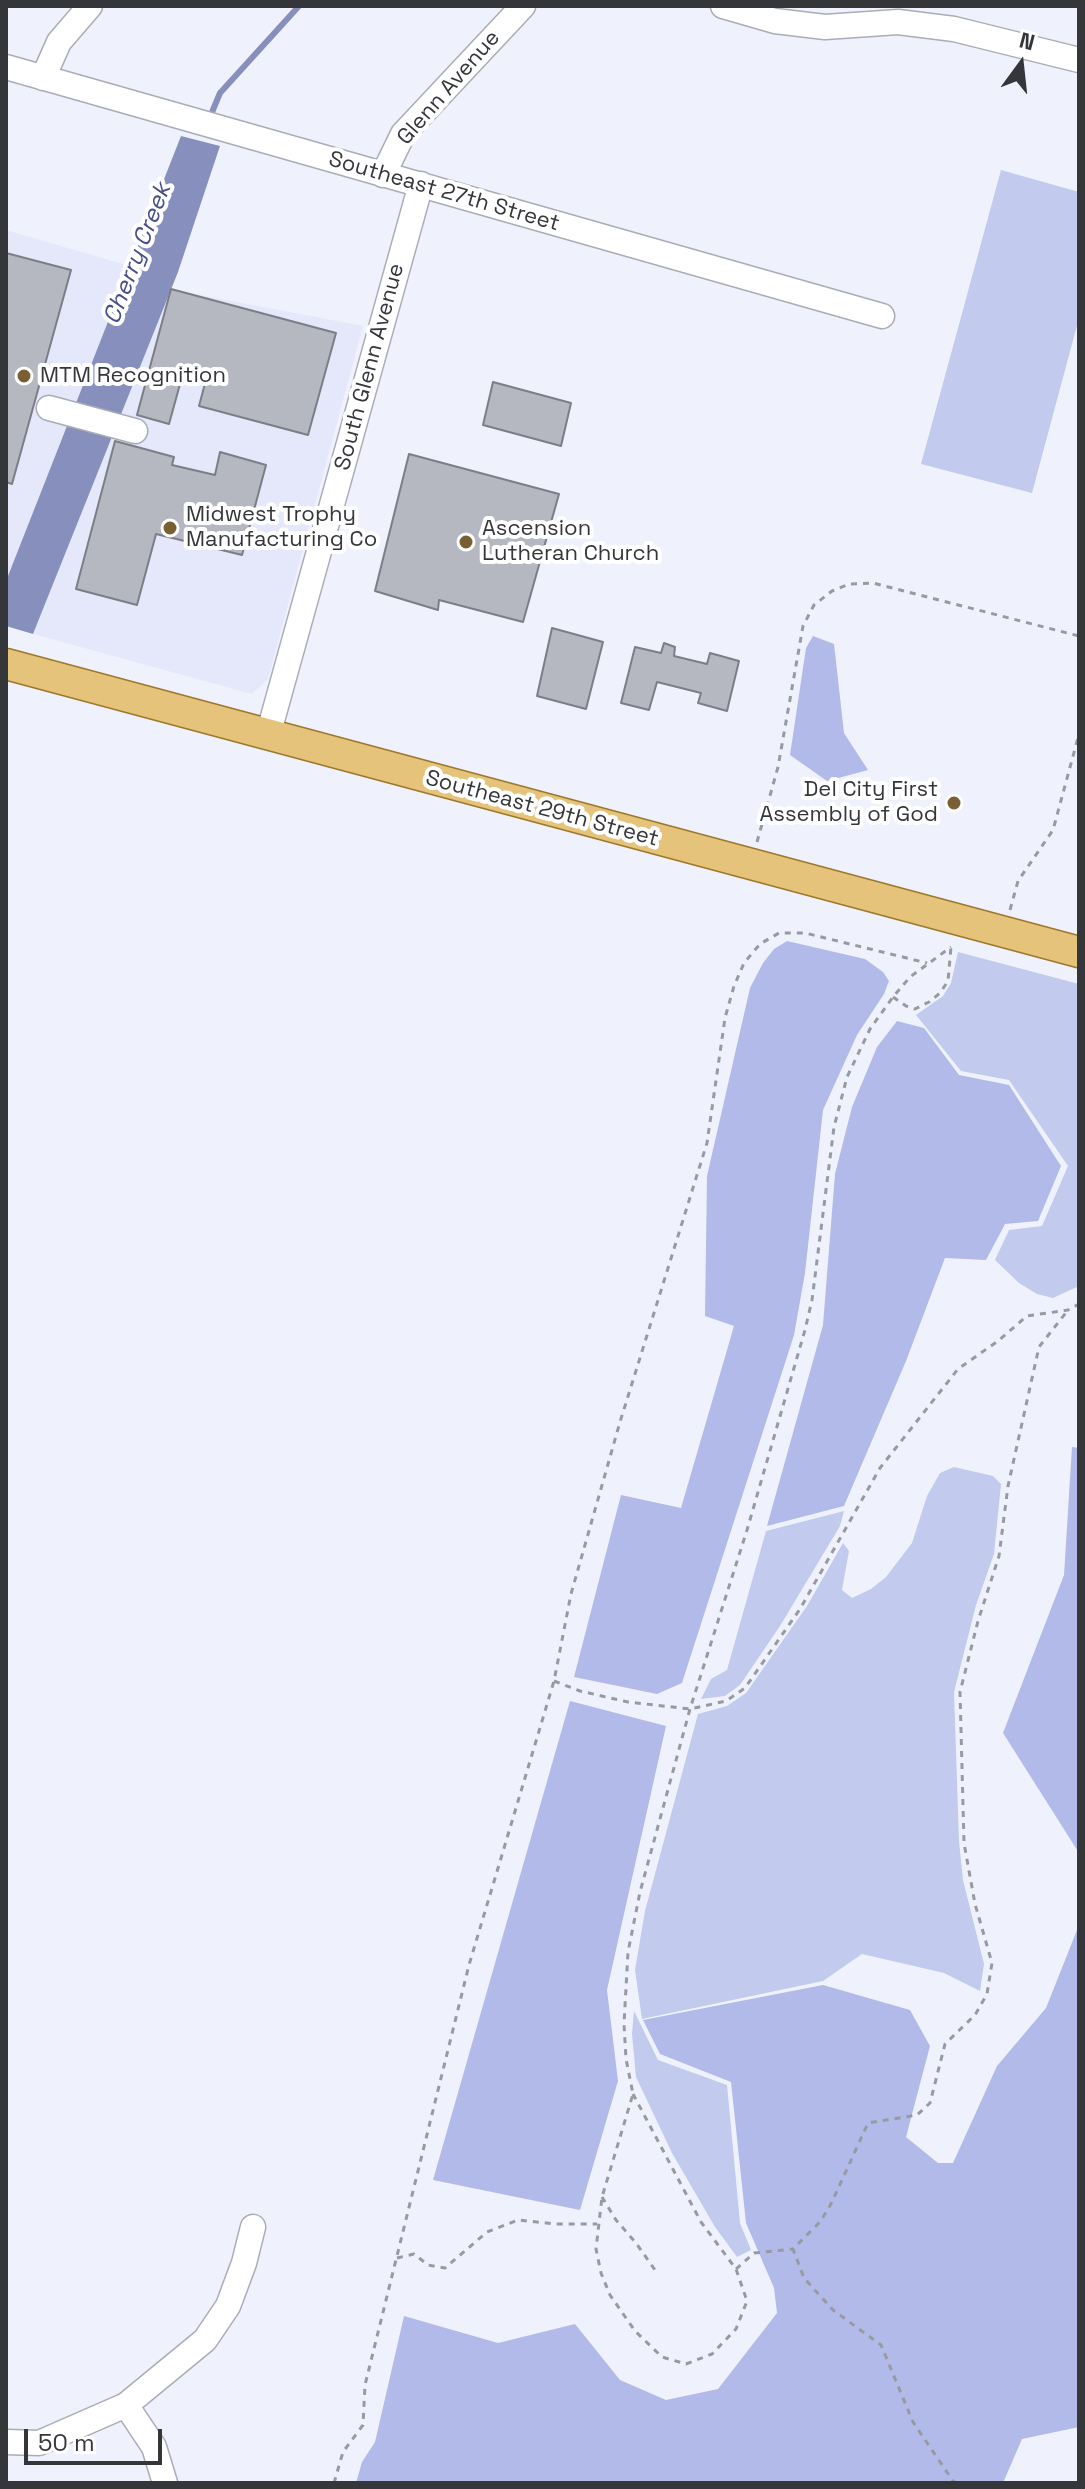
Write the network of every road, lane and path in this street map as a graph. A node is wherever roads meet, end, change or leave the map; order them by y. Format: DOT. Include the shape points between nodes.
graph roads {
  1 [pos="90,6"];
  2 [pos="523,6"];
  3 [pos="723,6"];
  4 [pos="1079,60"];
  5 [pos="6,67"];
  6 [pos="43,78"];
  7 [pos="383,175"];
  8 [pos="421,184"];
  9 [pos="882,316"];
  10 [pos="49,408"];
  11 [pos="135,431"];
  12 [pos="1079,636"];
  13 [pos="6,664"];
  14 [pos="1079,734"];
  15 [pos="268,735"];
  16 [pos="751,864"];
  17 [pos="1004,932"];
  18 [pos="1079,952"];
  19 [pos="927,963"];
  20 [pos="893,997"];
  21 [pos="1079,1304"];
  22 [pos="1068,1310"];
  23 [pos="554,1681"];
  24 [pos="690,1709"];
  25 [pos="633,2094"];
  26 [pos="602,2197"];
  27 [pos="597,2224"];
  28 [pos="253,2227"];
  29 [pos="793,2249"];
  30 [pos="397,2258"];
  31 [pos="736,2269"];
  32 [pos="655,2270"];
  33 [pos="126,2405"];
  34 [pos="6,2442"];
  35 [pos="165,2483"];
  36 [pos="334,2483"];
  37 [pos="957,2483"];
  1 -- 6 [label="street" via="59,42"];
  2 -- 7 [label="street, Glenn Avenue" via="403,134"];
  3 -- 4 [label="street" via="775,21 825,27 898,22 954,29"];
  5 -- 6 [label="street, Southeast 27th Street"];
  6 -- 7 [label="street, Southeast 27th Street"];
  7 -- 8 [label="street, Southeast 27th Street"];
  8 -- 9 [label="street, Southeast 27th Street"];
  8 -- 15 [label="street, South Glenn Avenue"];
  10 -- 11 [label="street"];
  12 -- 16 [label="path" via="873,583 832,591 814,605 803,626 778,767"];
  13 -- 15 [label="main road, Southeast 29th Street"];
  14 -- 17 [label="path" via="1053,830 1018,881"];
  15 -- 16 [label="main road, Southeast 29th Street"];
  16 -- 17 [label="main road, Southeast 29th Street"];
  17 -- 18 [label="main road, Southeast 29th Street"];
  19 -- 20 [label="path"];
  19 -- 20 [label="path" via="951,947 948,981 940,993 915,1009"];
  19 -- 23 [label="path" via="805,933 779,933 760,944 744,963 725,1018 707,1143 575,1580"];
  20 -- 24 [label="path" via="858,1051 841,1095 805,1330"];
  21 -- 22 [label="path"];
  22 -- 24 [label="path" via="1027,1316 958,1369 880,1468 800,1609 745,1688 726,1701"];
  22 -- 29 [label="path" via="1039,1347 1008,1486 999,1556 960,1692 964,1843 992,1963 987,1994 975,2015 945,2044 930,2103 917,2115 868,2123 831,2204"];
  23 -- 24 [label="path" via="628,1702"];
  23 -- 30 [label="path" via="469,1965"];
  24 -- 25 [label="path" via="628,1952 624,2024"];
  25 -- 26 [label="path"];
  25 -- 31 [label="path" via="701,2222"];
  26 -- 27 [label="path"];
  26 -- 32 [label="path"];
  27 -- 30 [label="path" via="518,2220 487,2232 445,2268 428,2265 414,2254"];
  27 -- 31 [label="path" via="596,2249 610,2295 662,2357 686,2364 712,2354 736,2329 747,2301"];
  28 -- 33 [label="street" via="228,2306 205,2340"];
  29 -- 31 [label="path" via="754,2253"];
  29 -- 37 [label="path" via="804,2278 833,2310 881,2345 913,2422"];
  30 -- 36 [label="path" via="365,2385 363,2425 343,2452"];
  33 -- 34 [label="street" via="39,2443"];
  33 -- 35 [label="street" via="154,2447"];
}
